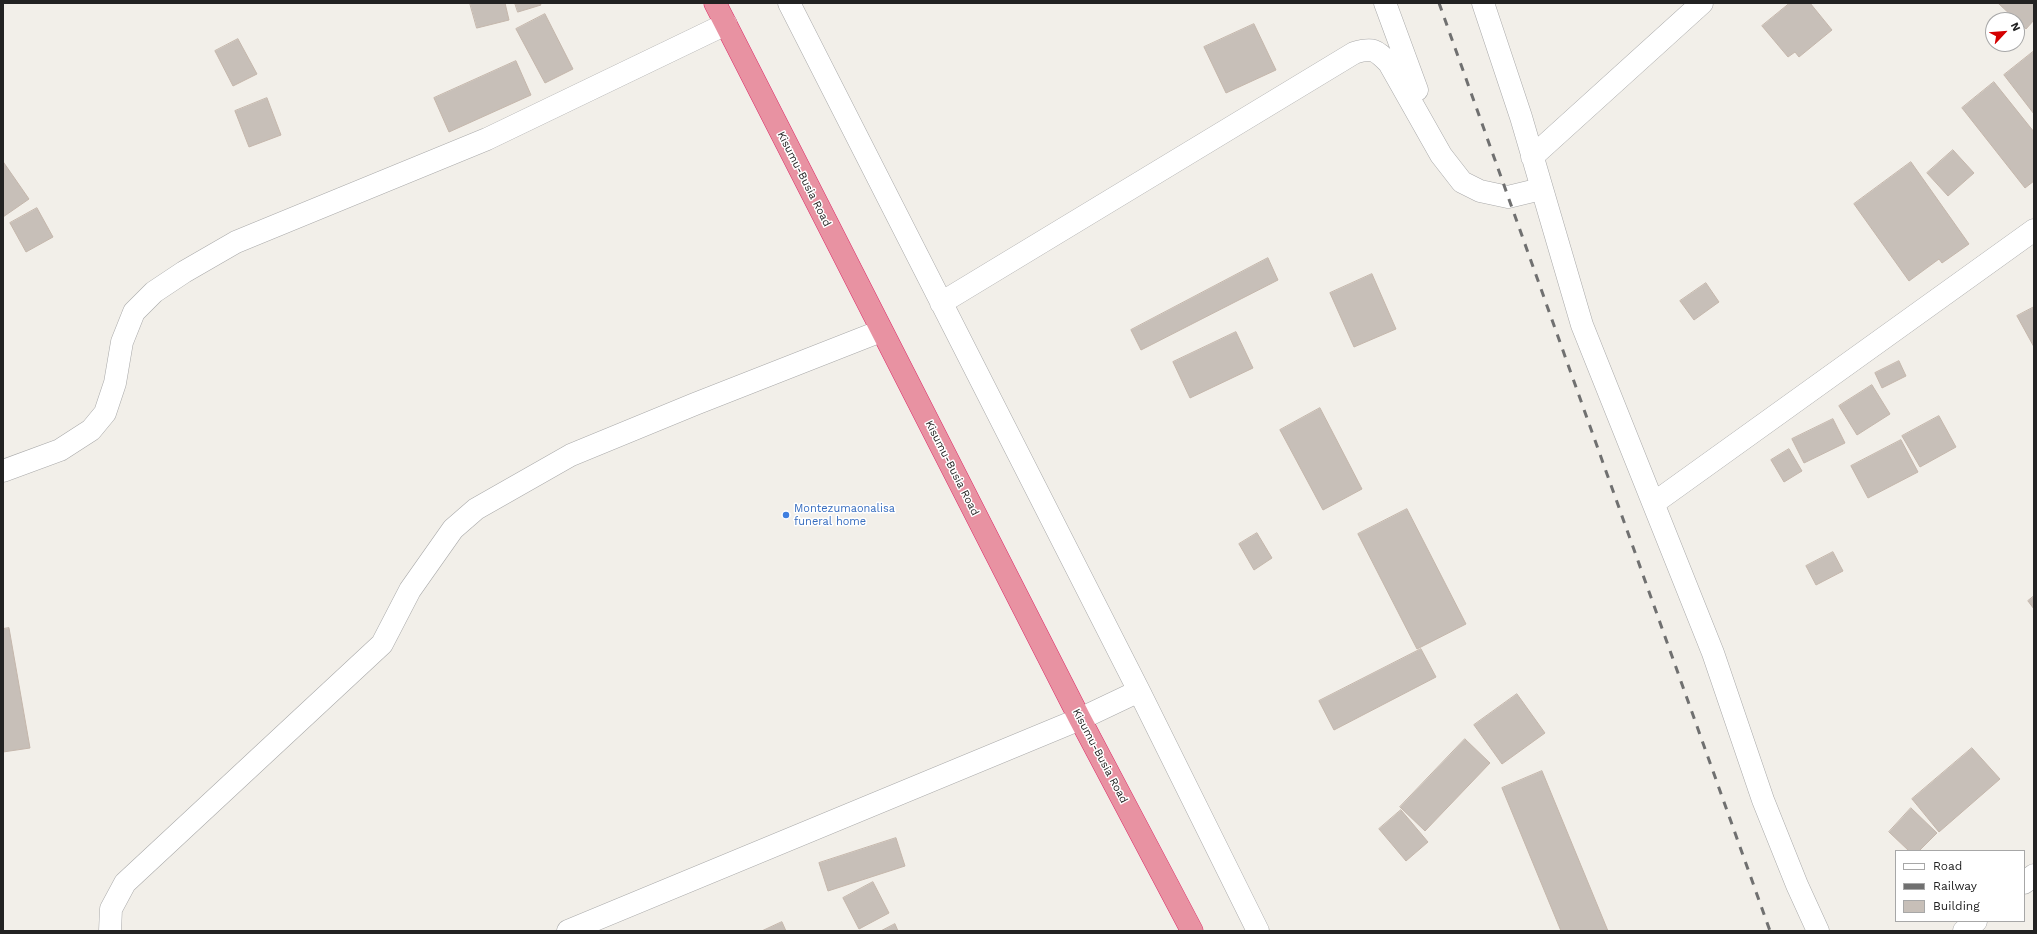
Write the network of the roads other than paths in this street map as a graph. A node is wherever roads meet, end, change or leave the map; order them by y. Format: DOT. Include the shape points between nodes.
graph roads {
  1 [pos="715,3"];
  2 [pos="789,3"];
  3 [pos="1385,3"];
  4 [pos="1483,3"];
  5 [pos="1702,3"];
  6 [pos="726,24"];
  7 [pos="1441,156"];
  8 [pos="1532,157"];
  9 [pos="1541,189"];
  10 [pos="2034,230"];
  11 [pos="941,304"];
  12 [pos="881,331"];
  13 [pos="3,472"];
  14 [pos="1654,502"];
  15 [pos="1139,691"];
  16 [pos="1080,719"];
  17 [pos="2034,875"];
  18 [pos="2025,882"];
  19 [pos="1975,922"];
  20 [pos="110,931"];
  21 [pos="568,931"];
  22 [pos="1192,931"];
  23 [pos="1258,931"];
  24 [pos="1818,931"];
  25 [pos="1964,931"];
  1 -- 6 [label="highway, Kisumu-Busia Road"];
  2 -- 11 [label="street"];
  3 -- 7 [label="street"];
  4 -- 8 [label="street"];
  5 -- 8 [label="street"];
  6 -- 12 [label="highway, Kisumu-Busia Road"];
  6 -- 13 [label="street" via="487,139 236,242 184,272 154,292 134,312 122,342 115,383 105,413 91,430 60,450"];
  7 -- 9 [label="street" via="1462,182 1480,191 1508,197"];
  7 -- 11 [label="street" via="1389,63 1378,52 1368,49 1354,53"];
  8 -- 9 [label="street"];
  9 -- 14 [label="street" via="1582,325"];
  10 -- 14 [label="street"];
  11 -- 15 [label="street"];
  12 -- 16 [label="highway, Kisumu-Busia Road"];
  12 -- 20 [label="street" via="571,455 476,509 453,529 410,590 382,644 125,883 111,910"];
  14 -- 24 [label="street" via="1713,653 1763,800"];
  15 -- 16 [label="street"];
  15 -- 23 [label="street"];
  16 -- 21 [label="street"];
  16 -- 22 [label="highway, Kisumu-Busia Road"];
  17 -- 18 [label="street"];
  19 -- 25 [label="street"];
}
